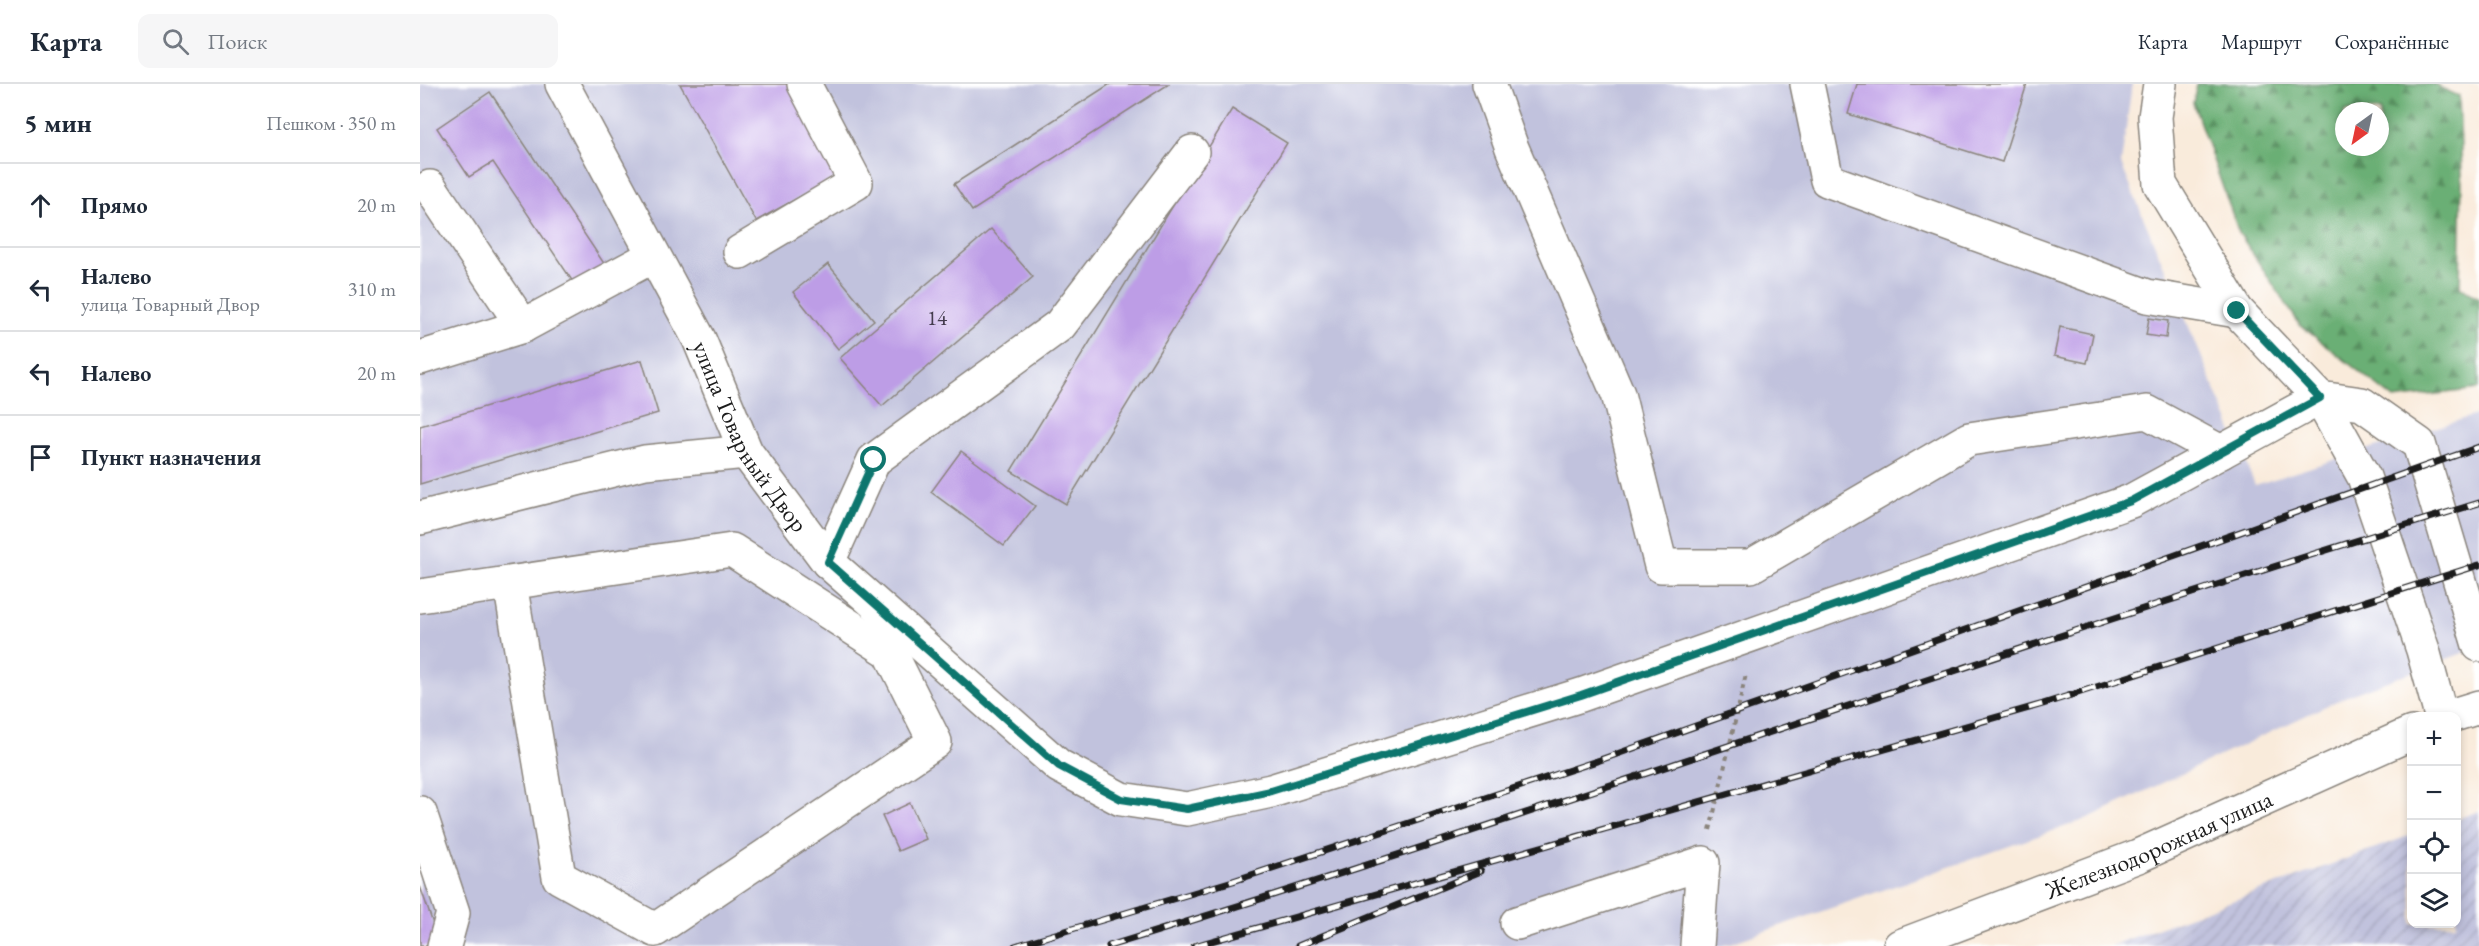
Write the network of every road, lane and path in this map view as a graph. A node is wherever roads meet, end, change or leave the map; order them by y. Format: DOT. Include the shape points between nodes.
graph roads {
  1 [pos="562,84"];
  2 [pos="804,84"];
  3 [pos="1489,84"];
  4 [pos="1807,84"];
  5 [pos="2160,84"];
  6 [pos="1192,152"];
  7 [pos="430,187"];
  8 [pos="740,252"];
  9 [pos="653,256"];
  10 [pos="2237,311"];
  11 [pos="523,326"];
  12 [pos="420,358"];
  13 [pos="2320,398"];
  14 [pos="746,452"];
  15 [pos="2221,452"];
  16 [pos="420,518"];
  17 [pos="828,562"];
  18 [pos="510,583"];
  19 [pos="420,596"];
  20 [pos="1756,633"];
  21 [pos="2479,645"];
  22 [pos="2479,707"];
  23 [pos="2440,712"];
  24 [pos="2461,713"];
  25 [pos="2407,735"];
  26 [pos="420,813"];
  27 [pos="1703,863"];
  28 [pos="1517,922"];
  29 [pos="444,946"];
  30 [pos="1697,946"];
  31 [pos="1900,946"];
  1 -- 9 [label="street, улица Товарный Двор"];
  2 -- 8 [label="street" via="856,183"];
  3 -- 15 [label="street" via="1512,148 1618,394 1661,566 1751,566 1969,439 2146,412"];
  4 -- 10 [label="street" via="1827,180 2147,296"];
  5 -- 10 [label="street" via="2155,117 2160,184"];
  6 -- 17 [label="street" via="1060,325 874,460"];
  7 -- 11 [label="street"];
  9 -- 11 [label="street"];
  9 -- 14 [label="street, улица Товарный Двор" via="699,339"];
  10 -- 13 [label="street"];
  11 -- 12 [label="street"];
  13 -- 15 [label="street, улица Товарный Двор"];
  13 -- 21 [label="street" via="2362,404 2419,444"];
  13 -- 23 [label="street" via="2364,477 2423,650"];
  14 -- 16 [label="street" via="645,462"];
  14 -- 17 [label="street, улица Товарный Двор"];
  15 -- 20 [label="street, улица Товарный Двор" via="2131,501"];
  17 -- 20 [label="street, улица Товарный Двор" via="1059,766 1121,799 1187,809 1271,791 1581,695"];
  18 -- 18 [label="street" via="732,550 890,652 935,742 655,930 559,877"];
  18 -- 19 [label="street"];
  20 -- 27 [label="path"];
  22 -- 24 [label="street"];
  25 -- 31 [label="street, Железнодорожная улица" via="2138,856"];
  26 -- 29 [label="street" via="453,913"];
  27 -- 28 [label="street"];
  27 -- 30 [label="street"];
}
